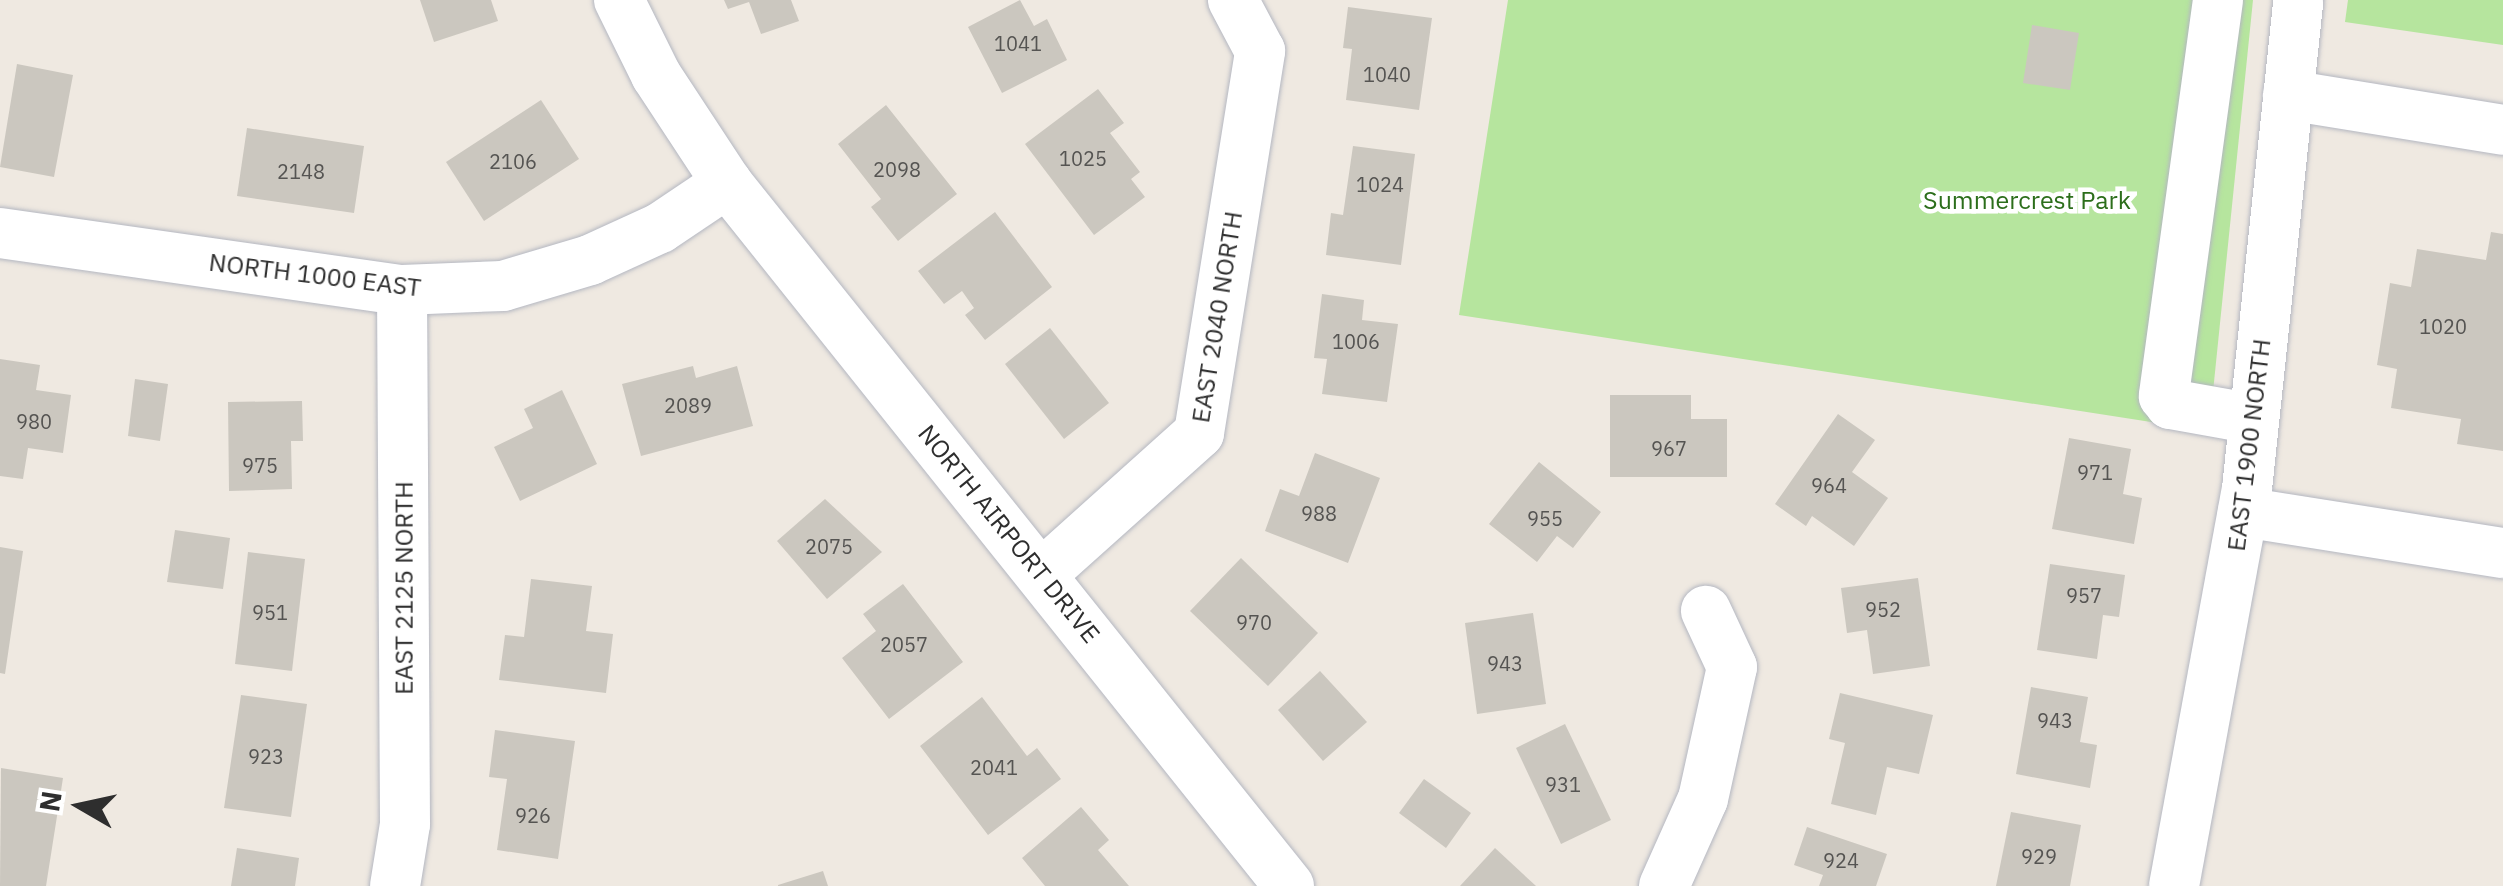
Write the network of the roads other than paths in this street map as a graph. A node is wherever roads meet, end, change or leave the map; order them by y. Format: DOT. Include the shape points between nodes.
graph roads {
  1 [pos="619,0"];
  2 [pos="1232,0"];
  3 [pos="2218,0"];
  4 [pos="2298,0"];
  5 [pos="2288,95"];
  6 [pos="2503,130"];
  7 [pos="727,183"];
  8 [pos="0,233"];
  9 [pos="402,290"];
  10 [pos="2254,418"];
  11 [pos="2243,512"];
  12 [pos="2503,553"];
  13 [pos="1042,574"];
  14 [pos="1706,610"];
  15 [pos="395,886"];
  16 [pos="1289,886"];
  17 [pos="1664,886"];
  18 [pos="2174,886"];
  1 -- 7 [label="street, NORTH AIRPORT DRIVE" via="656,74"];
  2 -- 13 [label="street, EAST 2040 NORTH" via="1260,50 1200,432"];
  3 -- 10 [label="street" via="2164,396 2170,404"];
  4 -- 5 [label="street, EAST 1900 NORTH"];
  5 -- 6 [label="street"];
  5 -- 10 [label="street, EAST 1900 NORTH"];
  7 -- 9 [label="street, NORTH 1000 EAST" via="660,228 590,260 503,286"];
  7 -- 13 [label="street, NORTH AIRPORT DRIVE"];
  8 -- 9 [label="street, NORTH 1000 EAST"];
  9 -- 15 [label="street, EAST 2125 NORTH" via="405,824"];
  10 -- 11 [label="street, EAST 1900 NORTH"];
  11 -- 12 [label="street"];
  11 -- 18 [label="street, EAST 1900 NORTH"];
  13 -- 16 [label="street, NORTH AIRPORT DRIVE"];
  14 -- 17 [label="street" via="1732,667 1704,800"];
}
